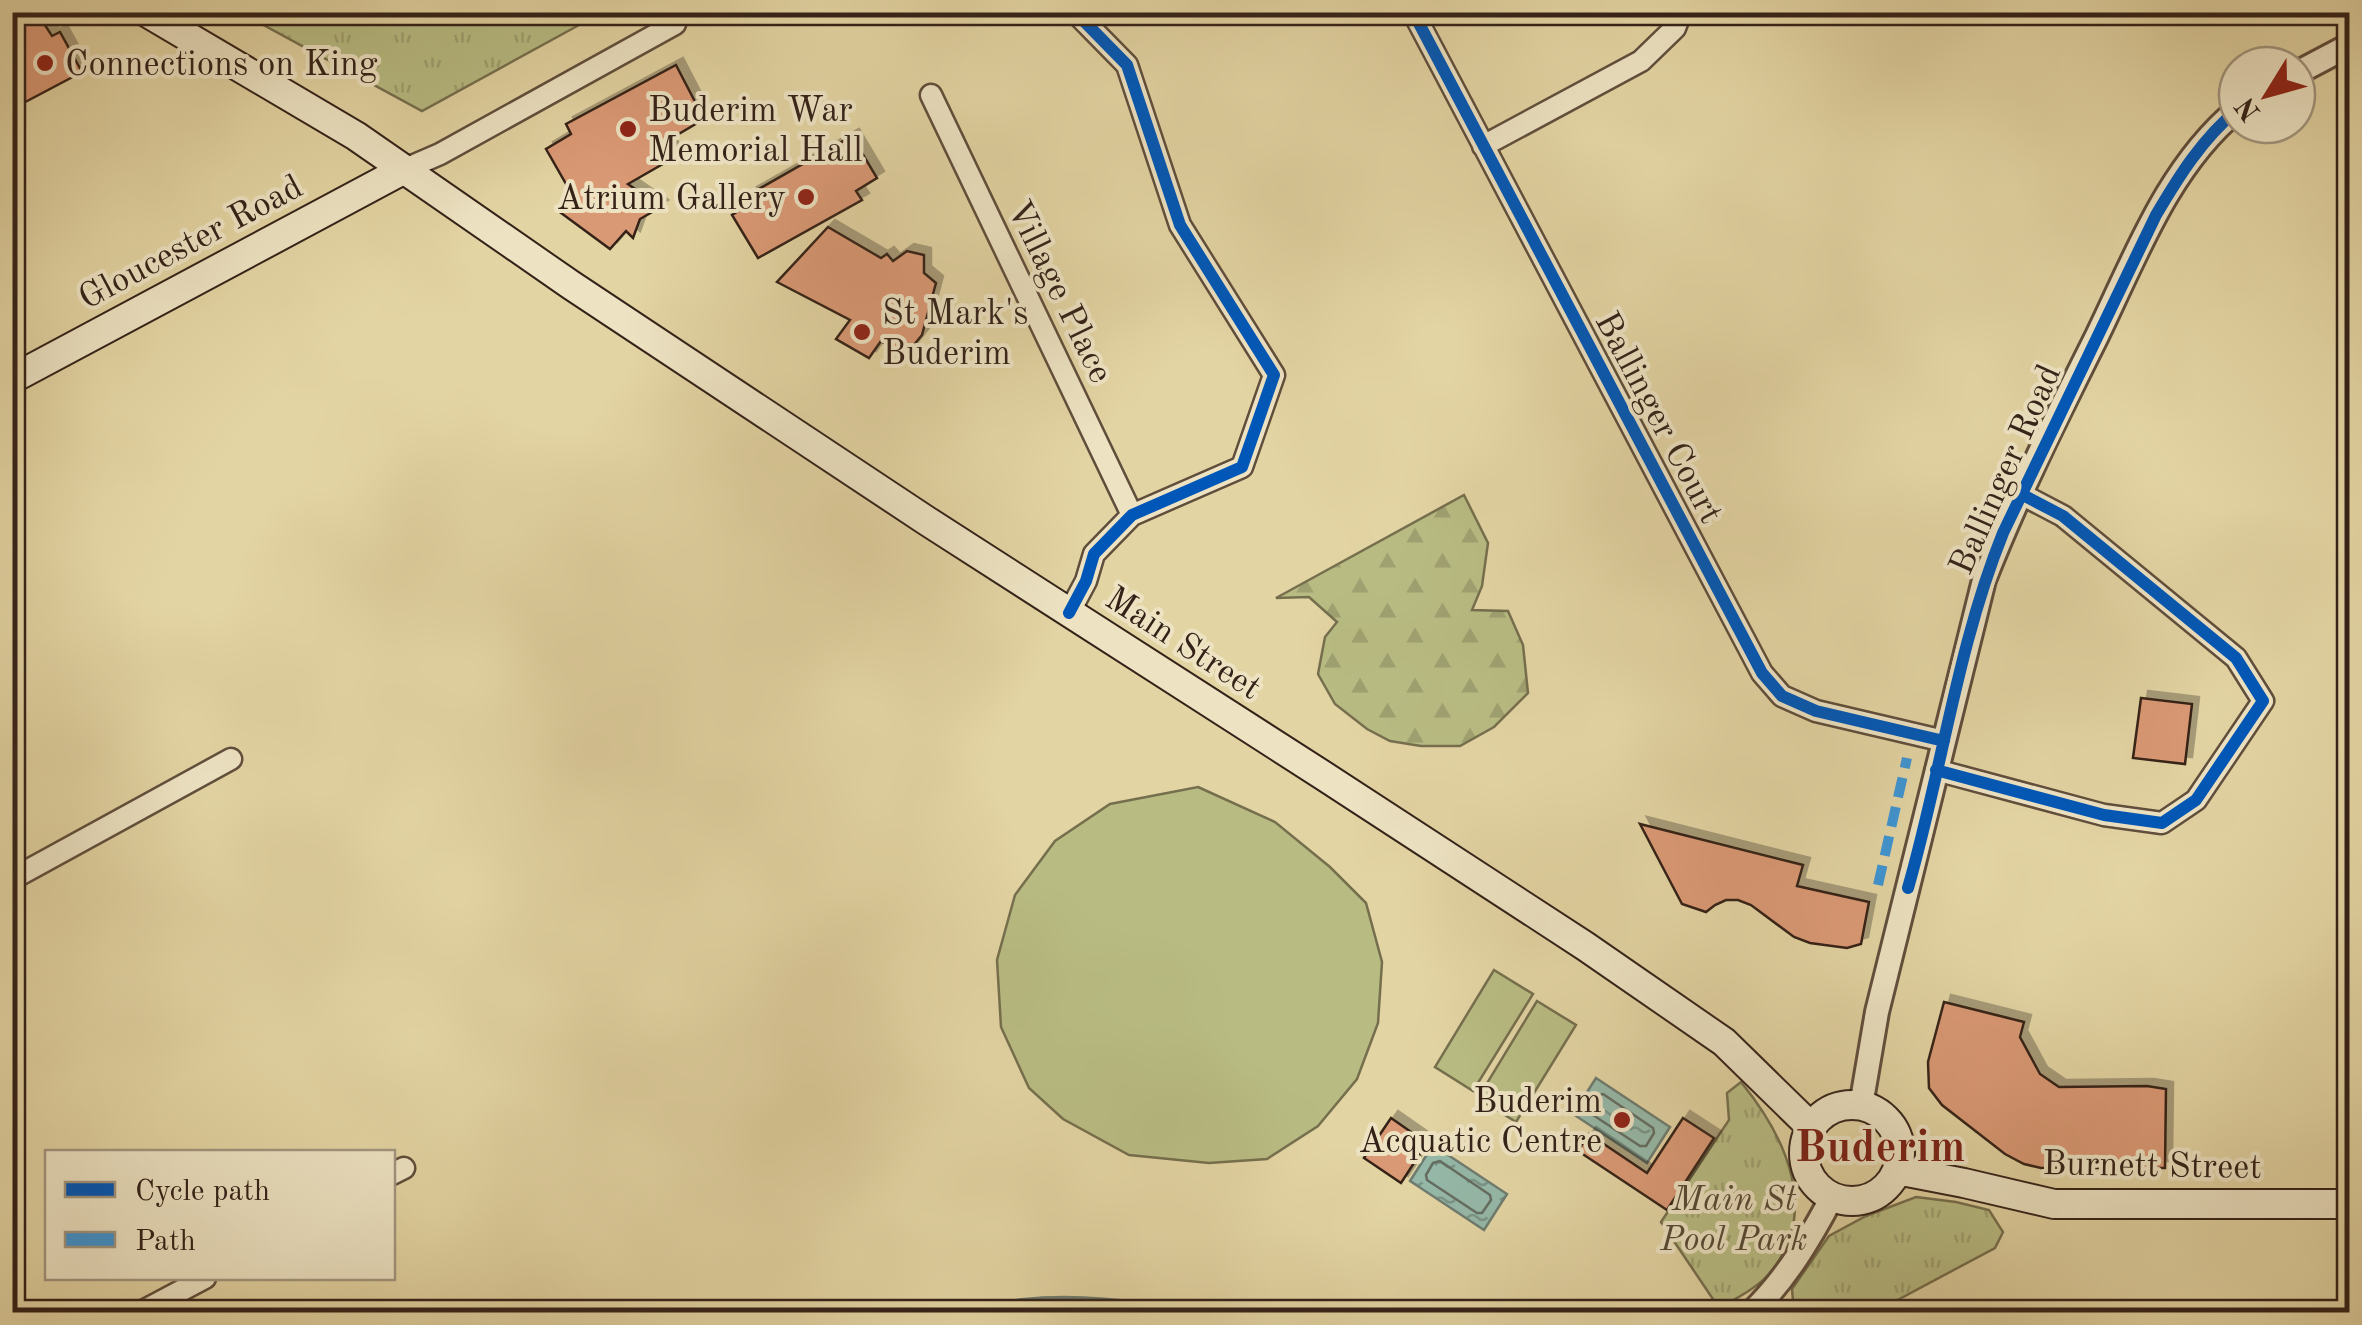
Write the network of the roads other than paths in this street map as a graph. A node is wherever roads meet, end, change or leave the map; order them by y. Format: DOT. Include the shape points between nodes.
graph roads {
  1 [pos="146,12"];
  2 [pos="1075,12"];
  3 [pos="1412,12"];
  4 [pos="1681,12"];
  5 [pos="676,24"];
  6 [pos="2350,45"];
  7 [pos="2317,62"];
  8 [pos="931,95"];
  9 [pos="2217,129"];
  10 [pos="1483,146"];
  11 [pos="403,170"];
  12 [pos="12,379"];
  13 [pos="2021,494"];
  14 [pos="1132,515"];
  15 [pos="1069,612"];
  16 [pos="1944,741"];
  17 [pos="231,759"];
  18 [pos="1936,770"];
  19 [pos="12,879"];
  20 [pos="1862,1106"];
  21 [pos="1811,1127"];
  22 [pos="1897,1170"];
  23 [pos="1832,1197"];
  24 [pos="2350,1204"];
  25 [pos="201,1280"];
  26 [pos="141,1312"];
  27 [pos="1752,1312"];
  1 -- 11 [label="main road, Main Street"];
  2 -- 14 [label="street" via="1127,65 1180,225 1274,375 1242,467"];
  3 -- 10 [label="street, Ballinger Court"];
  4 -- 10 [label="street" via="1675,28 1641,61"];
  5 -- 11 [label="street"];
  6 -- 7 [label="street"];
  8 -- 14 [label="street, Village Place"];
  9 -- 13 [label="street, Ballinger Road" via="2156,215"];
  10 -- 16 [label="street, Ballinger Court" via="1762,673 1782,696 1816,710"];
  11 -- 12 [label="main road, Gloucester Road"];
  11 -- 15 [label="main road, Main Street"];
  13 -- 16 [label="street, Ballinger Road" via="1984,580"];
  13 -- 18 [label="street" via="2063,516 2236,658 2263,701 2196,800 2162,823 2104,815"];
  14 -- 15 [label="street" via="1094,554"];
  15 -- 21 [label="main road, Main Street" via="1700,1026"];
  16 -- 18 [label="street, Ballinger Road"];
  17 -- 19 [label="street"];
  18 -- 20 [label="street, Ballinger Road" via="1876,1012"];
  20 -- 21 [label="main road" via="1836,1107"];
  20 -- 22 [label="main road" via="1896,1134"];
  21 -- 23 [label="main road" via="1804,1162"];
  22 -- 23 [label="main road" via="1866,1199"];
  22 -- 24 [label="main road, Burnett Street" via="2054,1204"];
  23 -- 27 [label="street" via="1797,1258"];
  25 -- 26 [label="street"];
}
